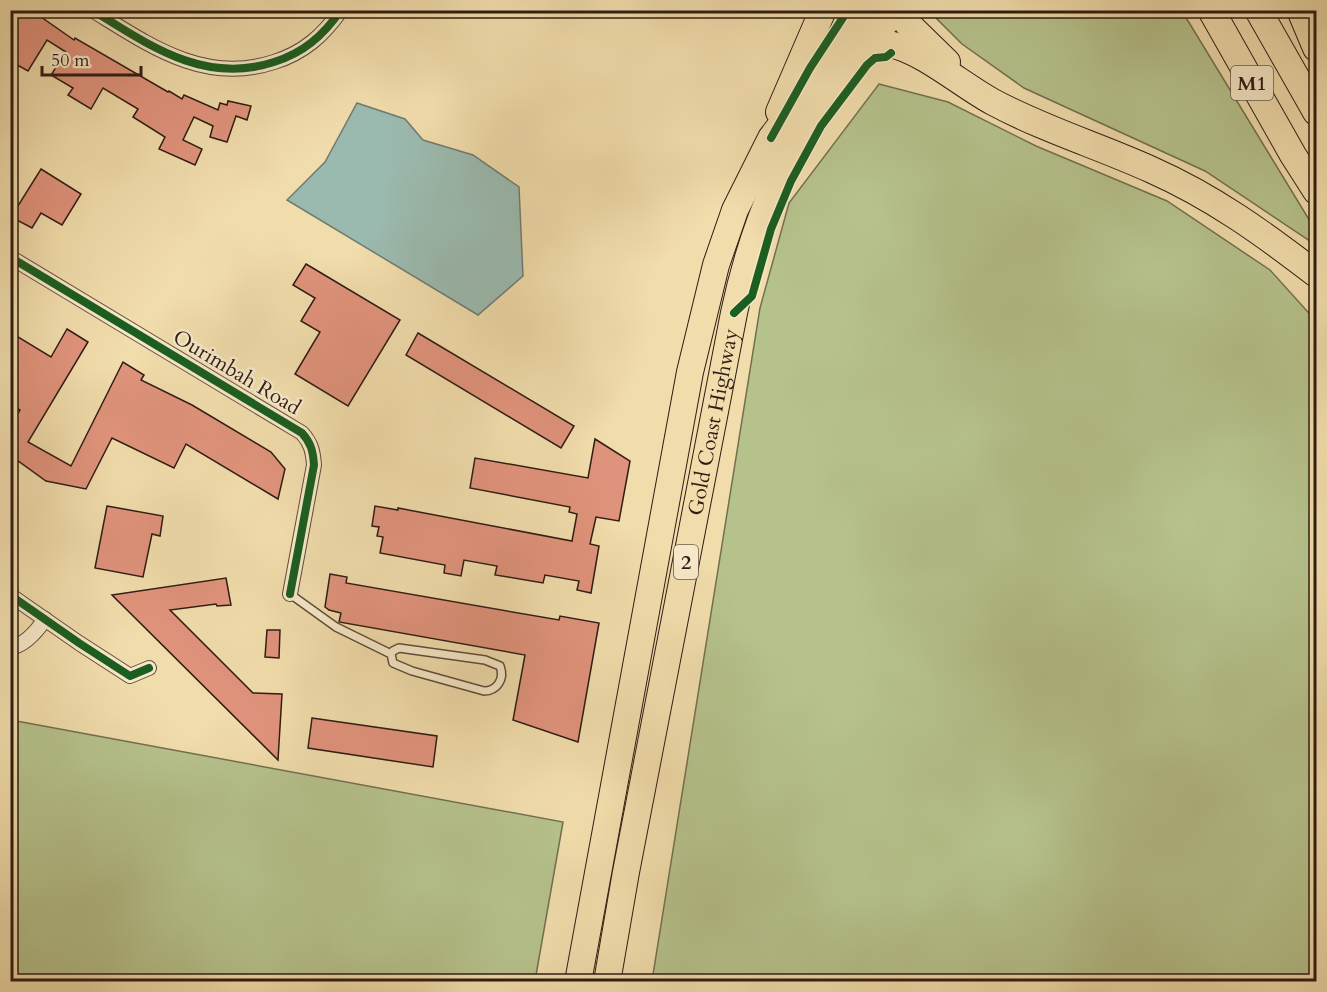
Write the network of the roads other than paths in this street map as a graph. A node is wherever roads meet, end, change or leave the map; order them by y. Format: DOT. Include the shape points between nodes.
graph roads {
  1 [pos="92,10"];
  2 [pos="341,10"];
  3 [pos="823,10"];
  4 [pos="848,10"];
  5 [pos="868,10"];
  6 [pos="1211,10"];
  7 [pos="1258,10"];
  8 [pos="1300,10"];
  9 [pos="897,11"];
  10 [pos="1317,48"];
  11 [pos="859,52"];
  12 [pos="991,101"];
  13 [pos="1317,112"];
  14 [pos="771,138"];
  15 [pos="1317,191"];
  16 [pos="10,257"];
  17 [pos="1317,274"];
  18 [pos="290,594"];
  19 [pos="10,595"];
  20 [pos="45,620"];
  21 [pos="10,648"];
  22 [pos="391,654"];
  23 [pos="149,668"];
  24 [pos="578,981"];
  25 [pos="607,981"];
  1 -- 2 [label="street" via="181,60 233,70 266,65 304,50"];
  3 -- 14 [label="highway" via="785,95"];
  4 -- 14 [label="highway"];
  5 -- 14 [label="highway, Gold Coast Highway / 2"];
  6 -- 15 [label="highway, M1"];
  7 -- 13 [label="highway, M1"];
  8 -- 10 [label="highway"];
  9 -- 11 [label="highway, Gold Coast Highway / 2"];
  9 -- 12 [label="highway"];
  11 -- 12 [label="highway" via="872,46 891,45 918,56"];
  11 -- 25 [label="highway, Gold Coast Highway / 2" via="790,151 747,255"];
  12 -- 17 [label="highway" via="1154,170 1221,205"];
  14 -- 24 [label="highway, Gold Coast Highway / 2" via="727,233 690,372"];
  16 -- 18 [label="street, Ourimbah Road" via="302,433 310,443 314,465"];
  18 -- 22 [label="lane" via="336,627"];
  19 -- 20 [label="street"];
  20 -- 21 [label="street" via="17,647"];
  20 -- 23 [label="street" via="130,676"];
  22 -- 22 [label="lane" via="391,661 400,667 484,691 496,687 502,675 500,666 485,660 399,648"];
}
